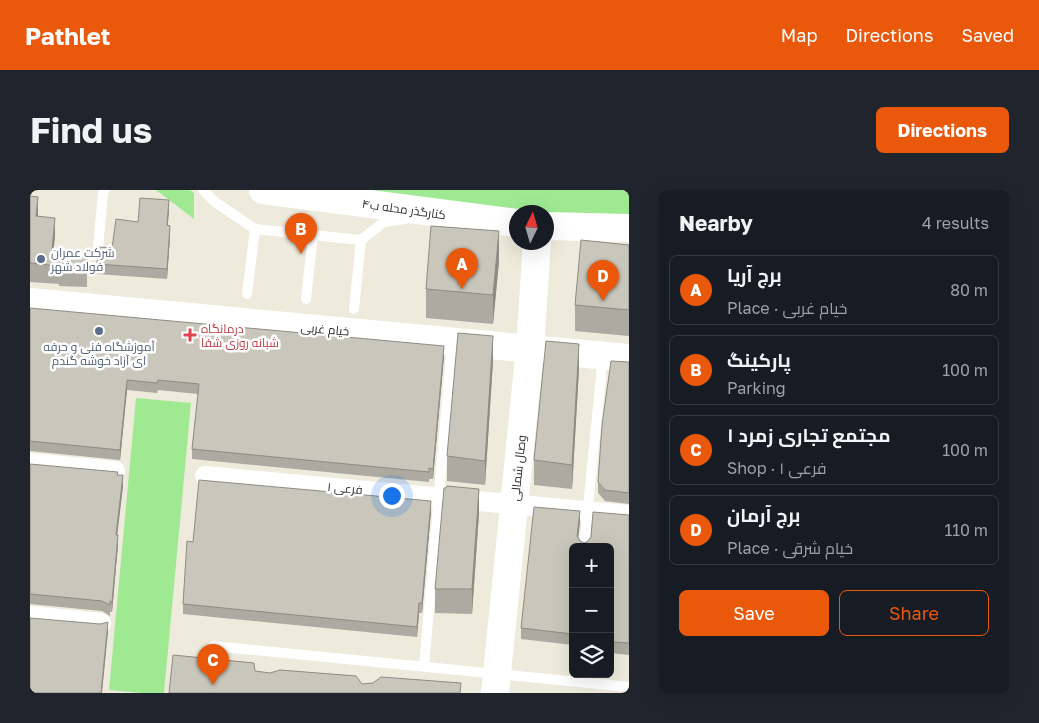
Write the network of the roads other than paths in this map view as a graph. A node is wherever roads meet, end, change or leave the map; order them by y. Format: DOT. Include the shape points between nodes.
graph roads {
  1 [pos="105,190"];
  2 [pos="203,190"];
  3 [pos="263,190"];
  4 [pos="439,213"];
  5 [pos="509,223"];
  6 [pos="554,226"];
  7 [pos="629,228"];
  8 [pos="255,229"];
  9 [pos="313,234"];
  10 [pos="360,240"];
  11 [pos="98,248"];
  12 [pos="536,250"];
  13 [pos="248,294"];
  14 [pos="306,299"];
  15 [pos="30,302"];
  16 [pos="354,308"];
  17 [pos="453,341"];
  18 [pos="530,348"];
  19 [pos="616,356"];
  20 [pos="30,463"];
  21 [pos="115,471"];
  22 [pos="205,476"];
  23 [pos="438,497"];
  24 [pos="514,504"];
  25 [pos="588,511"];
  26 [pos="629,514"];
  27 [pos="584,543"];
  28 [pos="30,616"];
  29 [pos="101,623"];
  30 [pos="213,646"];
  31 [pos="424,666"];
  32 [pos="572,678"];
  33 [pos="496,683"];
  34 [pos="629,686"];
  1 -- 11 [label="lane"];
  2 -- 8 [label="lane"];
  3 -- 4 [label="street, کنارگذر محله ب۴"];
  4 -- 5 [label="street, کنارگذر محله ب۴"];
  4 -- 10 [label="lane" via="384,222"];
  6 -- 7 [label="street"];
  8 -- 9 [label="lane"];
  8 -- 13 [label="lane"];
  9 -- 10 [label="lane"];
  9 -- 14 [label="lane"];
  10 -- 16 [label="lane"];
  12 -- 18 [label="street, وصال شمالی"];
  15 -- 17 [label="street, خیام غربی"];
  17 -- 18 [label="street, خیام غربی"];
  17 -- 23 [label="lane"];
  18 -- 19 [label="street, خیام غربی"];
  18 -- 24 [label="street, وصال شمالی"];
  19 -- 25 [label="lane"];
  20 -- 21 [label="street"];
  22 -- 23 [label="street, فرعی ۱"];
  23 -- 24 [label="street, فرعی ۱"];
  23 -- 31 [label="lane"];
  24 -- 25 [label="street, فرعی ۱"];
  24 -- 33 [label="street, وصال شمالی"];
  25 -- 26 [label="street, فرعی ۱"];
  25 -- 27 [label="lane"];
  28 -- 29 [label="street"];
  30 -- 31 [label="lane"];
  31 -- 33 [label="lane"];
  32 -- 33 [label="lane"];
  32 -- 34 [label="lane"];
}
